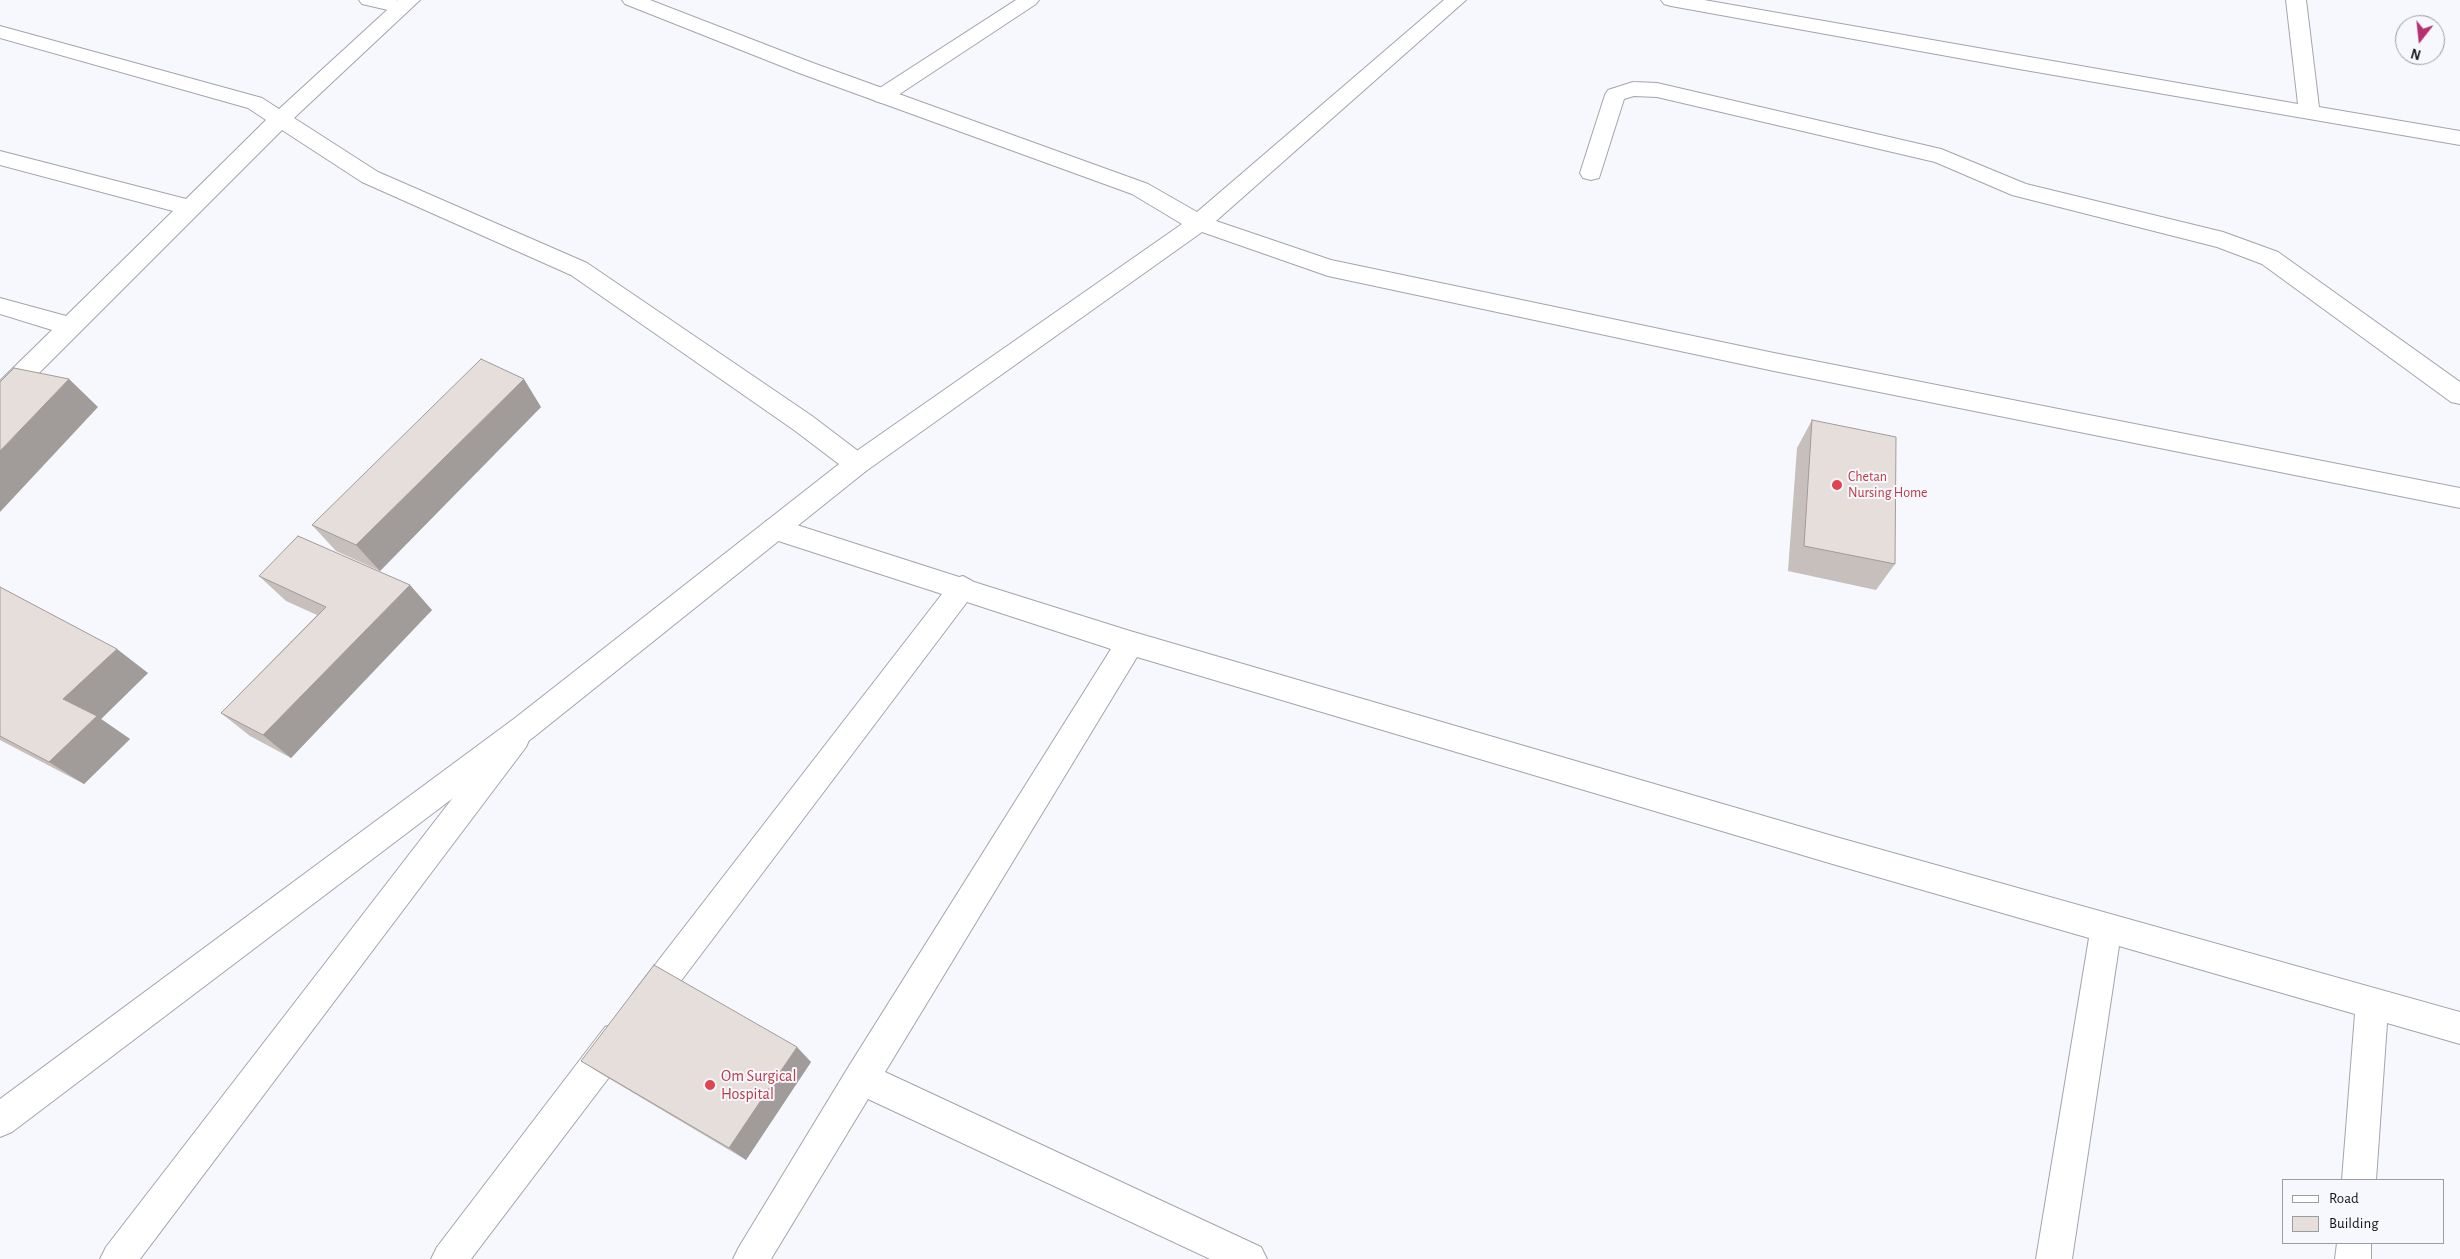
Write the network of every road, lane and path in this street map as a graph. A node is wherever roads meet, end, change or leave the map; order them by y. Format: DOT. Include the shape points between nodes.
graph roads {
  1 [pos="369,0"];
  2 [pos="632,0"];
  3 [pos="1029,0"];
  4 [pos="1456,0"];
  5 [pos="1671,0"];
  6 [pos="2296,0"];
  7 [pos="406,4"];
  8 [pos="0,32"];
  9 [pos="882,96"];
  10 [pos="2309,112"];
  11 [pos="279,120"];
  12 [pos="2460,138"];
  13 [pos="0,158"];
  14 [pos="1591,173"];
  15 [pos="190,208"];
  16 [pos="1199,223"];
  17 [pos="0,306"];
  18 [pos="70,326"];
  19 [pos="2460,395"];
  20 [pos="0,396"];
  21 [pos="857,464"];
  22 [pos="2460,498"];
  23 [pos="775,529"];
  24 [pos="963,587"];
  25 [pos="1130,643"];
  26 [pos="525,727"];
  27 [pos="2106,927"];
  28 [pos="2372,1003"];
  29 [pos="2460,1028"];
  30 [pos="861,1078"];
  31 [pos="0,1120"];
  32 [pos="2359,1179"];
  33 [pos="2354,1244"];
  34 [pos="118,1259"];
  35 [pos="449,1259"];
  36 [pos="751,1259"];
  37 [pos="1249,1259"];
  38 [pos="2054,1259"];
  39 [pos="2353,1259"];
  1 -- 7 [label="street"];
  2 -- 9 [label="street"];
  3 -- 9 [label="street"];
  4 -- 16 [label="street"];
  5 -- 10 [label="street"];
  6 -- 10 [label="street"];
  7 -- 11 [label="street"];
  8 -- 11 [label="street" via="255,103"];
  9 -- 16 [label="street" via="1140,190"];
  10 -- 12 [label="street"];
  11 -- 15 [label="street"];
  11 -- 21 [label="street" via="370,177 579,269 803,423"];
  13 -- 15 [label="street"];
  14 -- 19 [label="street" via="1615,95 1633,89 1657,90 1941,156 2020,190 2223,240 2270,258"];
  15 -- 18 [label="street"];
  16 -- 21 [label="street"];
  16 -- 22 [label="street" via="1338,270 1774,362"];
  17 -- 18 [label="street"];
  18 -- 20 [label="street"];
  21 -- 23 [label="street"];
  23 -- 24 [label="street"];
  23 -- 26 [label="street"];
  24 -- 25 [label="street"];
  24 -- 35 [label="street"];
  25 -- 27 [label="street"];
  25 -- 30 [label="street"];
  26 -- 31 [label="street"];
  26 -- 34 [label="street"];
  27 -- 28 [label="street"];
  27 -- 38 [label="street"];
  28 -- 29 [label="street"];
  28 -- 32 [label="street"];
  30 -- 36 [label="street"];
  30 -- 37 [label="street"];
  33 -- 39 [label="street"];
}
